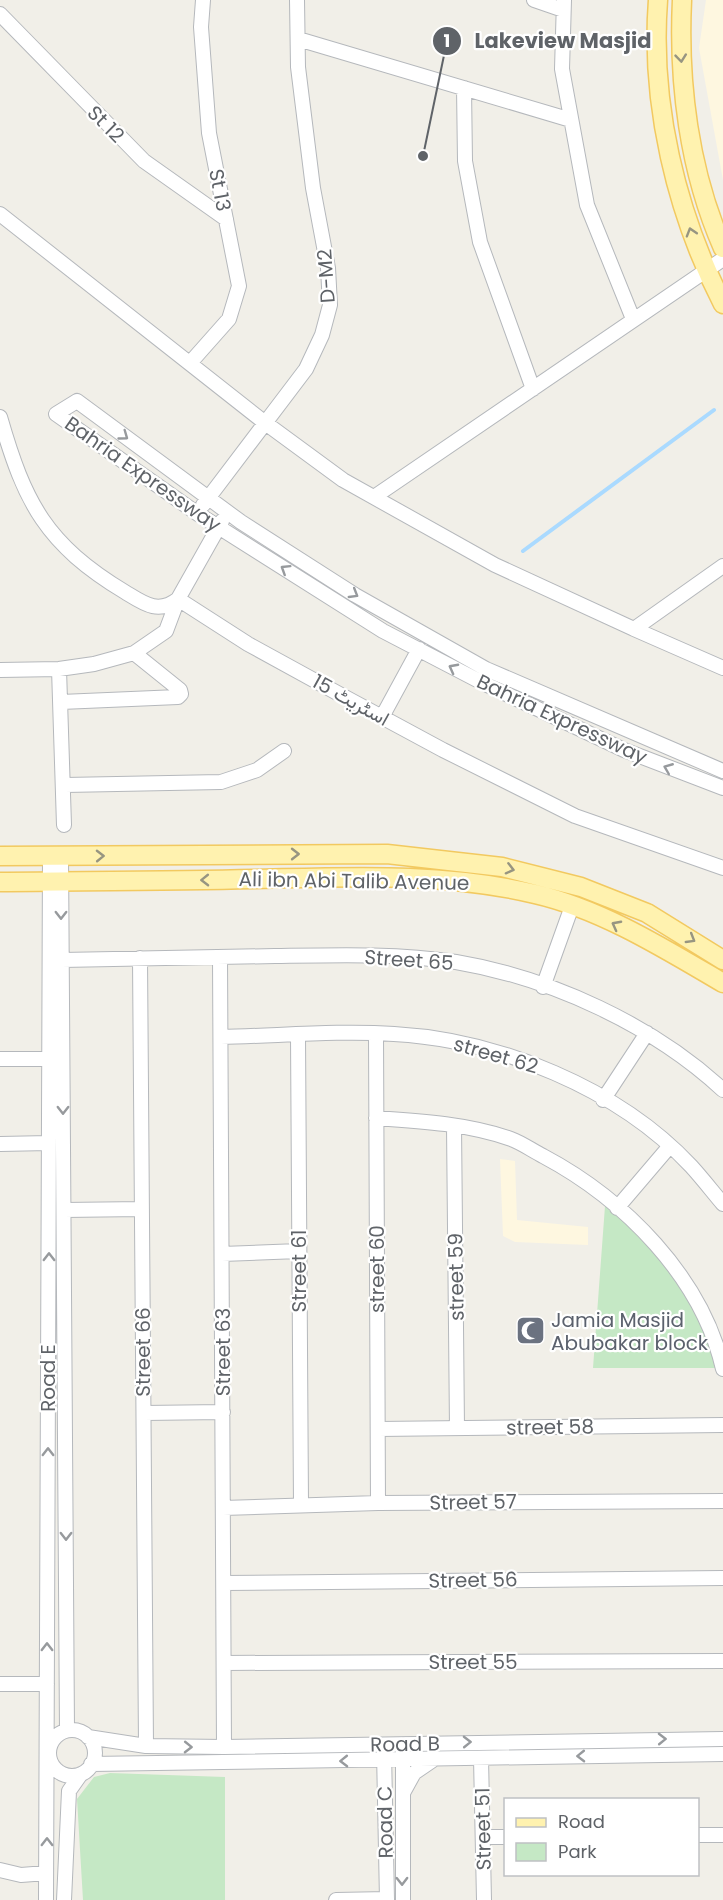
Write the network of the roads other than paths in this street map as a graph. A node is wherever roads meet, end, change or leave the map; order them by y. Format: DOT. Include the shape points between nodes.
graph roads {
  1 [pos="202,0"];
  2 [pos="297,0"];
  3 [pos="534,0"];
  4 [pos="658,0"];
  5 [pos="682,0"];
  6 [pos="563,5"];
  7 [pos="0,14"];
  8 [pos="298,39"];
  9 [pos="464,88"];
  10 [pos="571,120"];
  11 [pos="0,214"];
  12 [pos="226,219"];
  13 [pos="723,248"];
  14 [pos="723,259"];
  15 [pos="706,270"];
  16 [pos="723,304"];
  17 [pos="633,319"];
  18 [pos="190,363"];
  19 [pos="533,389"];
  20 [pos="0,417"];
  21 [pos="264,422"];
  22 [pos="374,497"];
  23 [pos="208,498"];
  24 [pos="228,512"];
  25 [pos="198,514"];
  26 [pos="218,527"];
  27 [pos="723,566"];
  28 [pos="178,600"];
  29 [pos="634,629"];
  30 [pos="418,649"];
  31 [pos="134,653"];
  32 [pos="723,668"];
  33 [pos="59,669"];
  34 [pos="0,670"];
  35 [pos="61,702"];
  36 [pos="382,717"];
  37 [pos="284,751"];
  38 [pos="723,771"];
  39 [pos="65,785"];
  40 [pos="723,788"];
  41 [pos="64,825"];
  42 [pos="0,856"];
  43 [pos="56,856"];
  44 [pos="723,868"];
  45 [pos="56,881"];
  46 [pos="0,882"];
  47 [pos="572,906"];
  48 [pos="220,957"];
  49 [pos="140,958"];
  50 [pos="62,960"];
  51 [pos="723,960"];
  52 [pos="723,983"];
  53 [pos="543,987"];
  54 [pos="647,1033"];
  55 [pos="376,1034"];
  56 [pos="298,1036"];
  57 [pos="221,1037"];
  58 [pos="0,1059"];
  59 [pos="49,1059"];
  60 [pos="723,1090"];
  61 [pos="603,1100"];
  62 [pos="376,1118"];
  63 [pos="454,1126"];
  64 [pos="49,1143"];
  65 [pos="0,1144"];
  66 [pos="669,1147"];
  67 [pos="723,1204"];
  68 [pos="617,1208"];
  69 [pos="142,1209"];
  70 [pos="64,1210"];
  71 [pos="299,1251"];
  72 [pos="222,1254"];
  73 [pos="723,1369"];
  74 [pos="223,1412"];
  75 [pos="144,1413"];
  76 [pos="723,1425"];
  77 [pos="457,1428"];
  78 [pos="378,1429"];
  79 [pos="723,1501"];
  80 [pos="378,1503"];
  81 [pos="301,1505"];
  82 [pos="223,1508"];
  83 [pos="723,1578"];
  84 [pos="224,1583"];
  85 [pos="723,1661"];
  86 [pos="224,1663"];
  87 [pos="0,1684"];
  88 [pos="47,1684"];
  89 [pos="67,1730"];
  90 [pos="88,1737"];
  91 [pos="723,1739"];
  92 [pos="402,1743"];
  93 [pos="383,1744"];
  94 [pos="146,1746"];
  95 [pos="224,1747"];
  96 [pos="49,1752"];
  97 [pos="723,1754"];
  98 [pos="481,1758"];
  99 [pos="403,1759"];
  100 [pos="435,1759"];
  101 [pos="384,1760"];
  102 [pos="86,1769"];
  103 [pos="402,1796"];
  104 [pos="699,1835"];
  105 [pos="723,1835"];
  106 [pos="483,1837"];
  107 [pos="504,1837"];
  108 [pos="0,1870"];
  109 [pos="46,1872"];
  110 [pos="387,1899"];
  111 [pos="46,1900"];
  112 [pos="64,1900"];
  113 [pos="336,1900"];
  114 [pos="403,1900"];
  115 [pos="484,1900"];
  1 -- 12 [label="street, St 13" via="209,132"];
  2 -- 8 [label="street, D-M2"];
  3 -- 6 [label="street"];
  15 -- 4 [label="main road, one-way" via="679,192 666,132 657,49"];
  5 -- 13 [label="main road, one-way" via="680,44 688,127 704,202"];
  6 -- 10 [label="street" via="562,69"];
  7 -- 12 [label="street, St 12" via="144,162"];
  8 -- 9 [label="street"];
  8 -- 21 [label="street, D-M2" via="298,67 330,305 322,335 306,369"];
  9 -- 10 [label="street"];
  9 -- 19 [label="street" via="465,161 480,242"];
  10 -- 17 [label="street" via="587,205"];
  11 -- 18 [label="street"];
  12 -- 18 [label="street, St 13" via="238,286 229,319"];
  14 -- 15 [label="street"];
  15 -- 16 [label="main road"];
  15 -- 17 [label="street"];
  17 -- 19 [label="street"];
  18 -- 21 [label="street"];
  19 -- 22 [label="street"];
  20 -- 28 [label="street" via="14,465 40,518 64,548 92,572 147,605 157,609"];
  21 -- 22 [label="street"];
  21 -- 23 [label="street, D-M2"];
  22 -- 29 [label="street" via="495,565"];
  23 -- 24 [label="street, Bahria Expressway"];
  23 -- 25 [label="street, D-M2"];
  25 -- 23 [label="street, Bahria Expressway, one-way" via="56,414 77,401"];
  24 -- 26 [label="street"];
  24 -- 38 [label="street, Bahria Expressway, one-way" via="355,595 486,669"];
  25 -- 26 [label="street, Bahria Expressway"];
  26 -- 28 [label="street"];
  30 -- 26 [label="street, Bahria Expressway, one-way"];
  27 -- 29 [label="street"];
  28 -- 31 [label="street" via="166,631"];
  28 -- 36 [label="street, اسٹریٹ 15" via="248,644"];
  29 -- 32 [label="street"];
  30 -- 36 [label="street"];
  40 -- 30 [label="street, Bahria Expressway, one-way" via="624,750"];
  31 -- 33 [label="street"];
  31 -- 35 [label="street" via="181,694"];
  33 -- 34 [label="street"];
  33 -- 35 [label="street"];
  35 -- 39 [label="street"];
  36 -- 44 [label="street, اسٹریٹ 15" via="575,816"];
  37 -- 39 [label="street" via="257,770 221,782"];
  39 -- 41 [label="street"];
  42 -- 43 [label="main road, Ali ibn Abi Talib Avenue"];
  43 -- 45 [label="street, Road E"];
  43 -- 51 [label="main road, Ali ibn Abi Talib Avenue, one-way" via="387,854 502,867 581,887 647,913"];
  45 -- 46 [label="main road, Ali ibn Abi Talib Avenue"];
  47 -- 45 [label="main road, Ali ibn Abi Talib Avenue, one-way" via="536,894 452,879"];
  45 -- 50 [label="street, Road E, one-way"];
  45 -- 59 [label="street, Road E"];
  52 -- 47 [label="main road, Ali ibn Abi Talib Avenue, one-way"];
  47 -- 53 [label="street"];
  48 -- 49 [label="street, Street 65"];
  48 -- 53 [label="street, Street 65" via="408,957 502,971"];
  48 -- 57 [label="street, Street 63"];
  49 -- 50 [label="street, Street 65"];
  49 -- 69 [label="street, Street 66"];
  50 -- 70 [label="street, Road E, one-way"];
  53 -- 54 [label="street, Street 65" via="622,1018"];
  54 -- 60 [label="street, Street 65" via="693,1062"];
  54 -- 61 [label="street"];
  55 -- 56 [label="street, street 62"];
  55 -- 61 [label="street, street 62" via="475,1045 551,1071"];
  55 -- 62 [label="street, street 60"];
  56 -- 57 [label="street, street 62"];
  56 -- 71 [label="street, Street 61"];
  57 -- 72 [label="street, Street 63"];
  58 -- 59 [label="street"];
  59 -- 64 [label="street, Road E"];
  61 -- 66 [label="street, street 62" via="629,1114"];
  62 -- 63 [label="street"];
  62 -- 78 [label="street, street 60"];
  63 -- 68 [label="street" via="511,1139 590,1185"];
  63 -- 77 [label="street, street 59"];
  64 -- 65 [label="street"];
  88 -- 64 [label="street, Road E, one-way"];
  66 -- 67 [label="street, street 62"];
  66 -- 68 [label="street"];
  68 -- 73 [label="street" via="657,1245 684,1283 705,1320"];
  69 -- 70 [label="street"];
  69 -- 75 [label="street, Street 66"];
  70 -- 89 [label="street, Road E, one-way"];
  71 -- 72 [label="street"];
  71 -- 81 [label="street, Street 61"];
  72 -- 74 [label="street, Street 63"];
  74 -- 75 [label="street"];
  74 -- 82 [label="street, Street 63"];
  75 -- 94 [label="street, Street 66"];
  76 -- 77 [label="street, street 58"];
  77 -- 78 [label="street, street 58"];
  78 -- 80 [label="street, street 60"];
  79 -- 80 [label="street, Street 57"];
  80 -- 81 [label="street, Street 57"];
  81 -- 82 [label="street, Street 57"];
  82 -- 84 [label="street, Street 63"];
  83 -- 84 [label="street, Street 56"];
  84 -- 86 [label="street, Street 63"];
  85 -- 86 [label="street, Street 55"];
  86 -- 95 [label="street, Street 63"];
  87 -- 88 [label="street"];
  88 -- 96 [label="street, Road E"];
  89 -- 90 [label="street"];
  89 -- 96 [label="street" via="54,1738"];
  90 -- 94 [label="street, Road B"];
  90 -- 102 [label="street" via="94,1750"];
  92 -- 91 [label="street, Road B, one-way"];
  92 -- 93 [label="street, Road B"];
  92 -- 99 [label="street, Road C"];
  93 -- 95 [label="street, Road B"];
  93 -- 101 [label="street, Road C"];
  94 -- 95 [label="street, Road B, one-way"];
  96 -- 102 [label="street" via="59,1772 66,1775"];
  109 -- 96 [label="street, Road E, one-way"];
  97 -- 98 [label="street, Road B, one-way"];
  98 -- 100 [label="street, Road B"];
  98 -- 106 [label="street, Street 51"];
  99 -- 100 [label="street, Road B"];
  99 -- 101 [label="street, Road B"];
  99 -- 103 [label="street, Road C"];
  100 -- 103 [label="street" via="414,1773"];
  101 -- 102 [label="street, Road B, one-way"];
  101 -- 110 [label="street, Road C"];
  102 -- 112 [label="street" via="69,1791"];
  103 -- 114 [label="street, Road C, one-way"];
  104 -- 105 [label="street"];
  106 -- 107 [label="street"];
  106 -- 115 [label="street, Street 51"];
  108 -- 109 [label="street" via="21,1875"];
  109 -- 111 [label="street, Road E"];
  110 -- 113 [label="street"];
}
